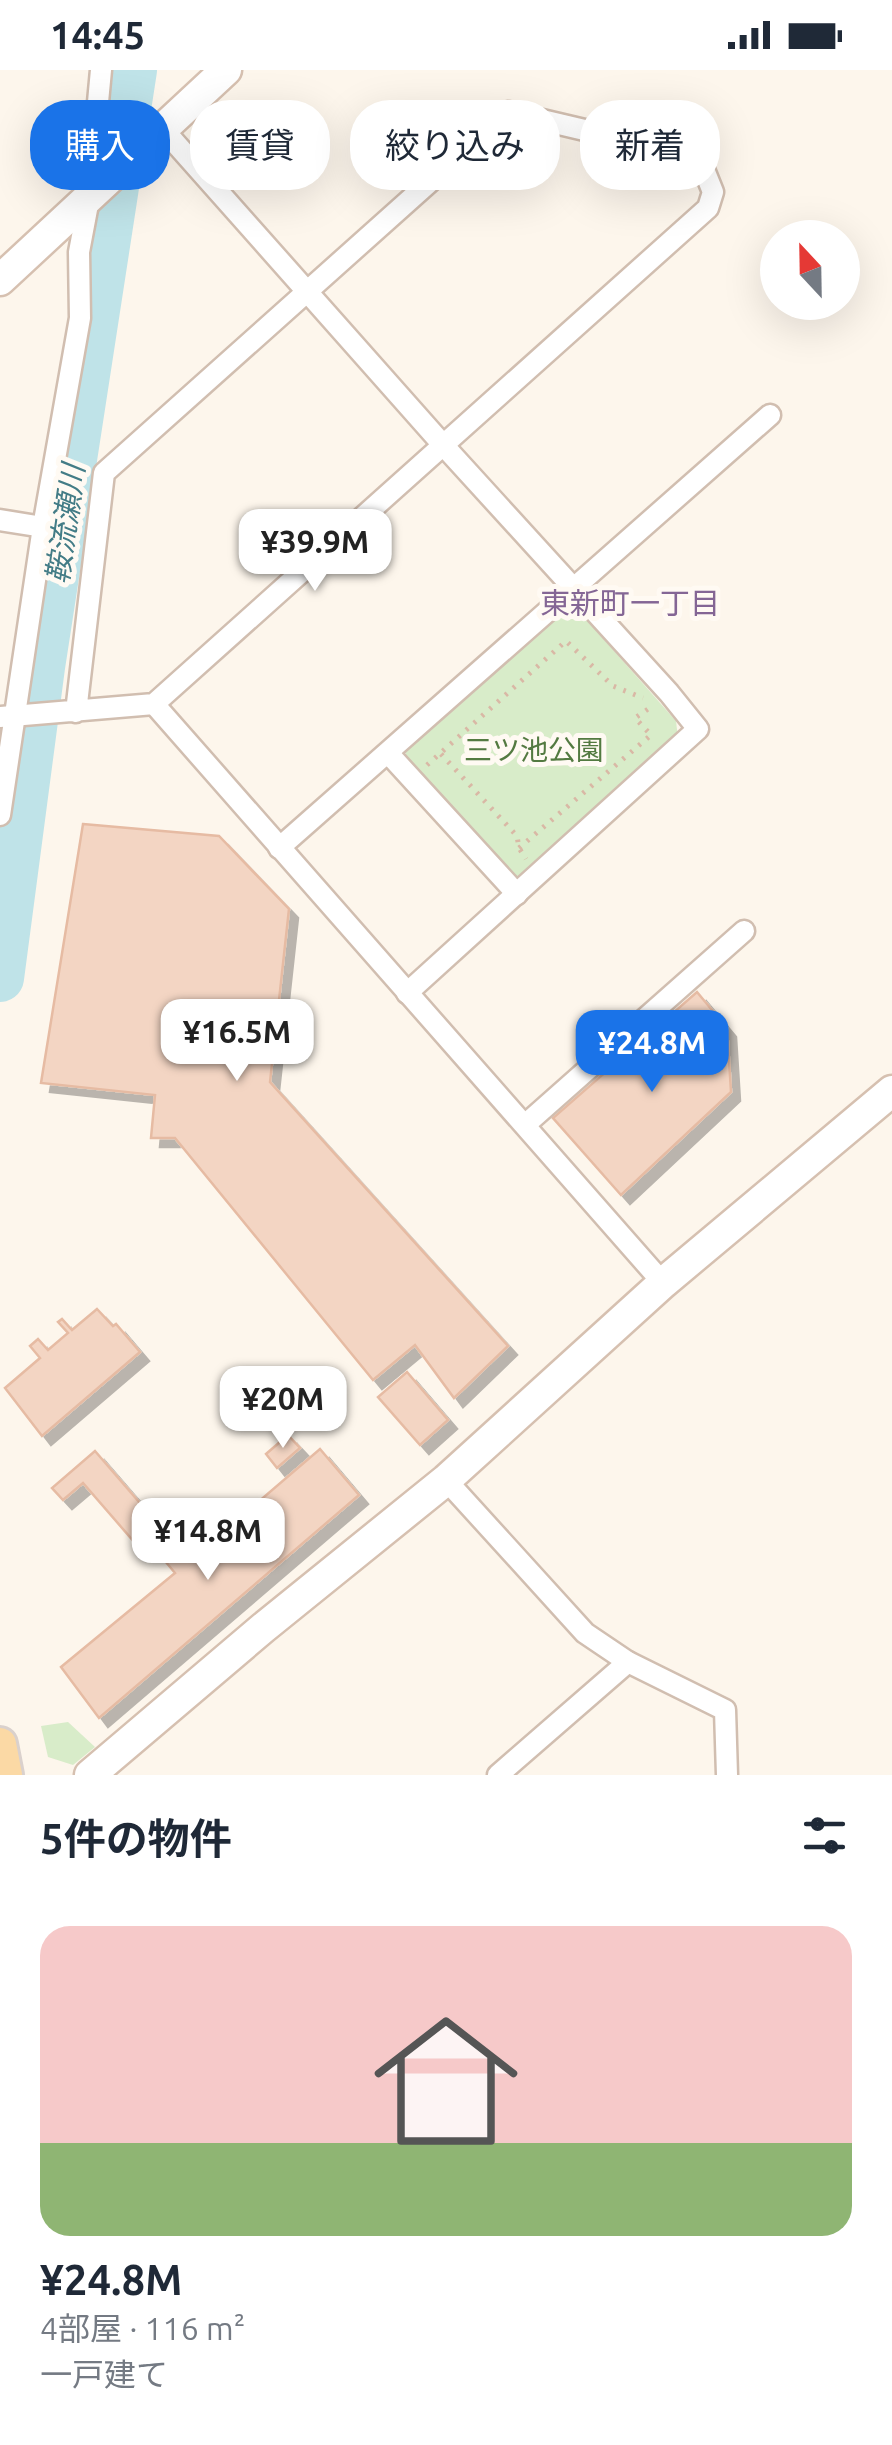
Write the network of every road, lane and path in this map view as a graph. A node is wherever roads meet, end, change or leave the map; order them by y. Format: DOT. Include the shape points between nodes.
graph roads {
  1 [pos="101,70"];
  2 [pos="226,70"];
  3 [pos="170,121"];
  4 [pos="170,151"];
  5 [pos="96,192"];
  6 [pos="0,280"];
  7 [pos="306,293"];
  8 [pos="770,415"];
  9 [pos="444,446"];
  10 [pos="0,520"];
  11 [pos="42,527"];
  12 [pos="573,588"];
  13 [pos="154,704"];
  14 [pos="70,713"];
  15 [pos="12,716"];
  16 [pos="388,752"];
  17 [pos="0,815"];
  18 [pos="279,848"];
  19 [pos="518,848"];
  20 [pos="537,878"];
  21 [pos="517,894"];
  22 [pos="744,931"];
  23 [pos="406,993"];
  24 [pos="892,1092"];
  25 [pos="526,1124"];
  26 [pos="663,1283"];
  27 [pos="446,1480"];
  28 [pos="628,1662"];
  29 [pos="0,1744"];
  30 [pos="6,1775"];
  31 [pos="90,1775"];
  32 [pos="498,1775"];
  33 [pos="727,1775"];
  1 -- 5 [label="street"];
  2 -- 3 [label="street"];
  4 -- 7 [label="street"];
  5 -- 6 [label="street"];
  5 -- 11 [label="street" via="79,252 80,318"];
  7 -- 9 [label="street"];
  7 -- 9 [label="street" via="508,112 698,157 713,192 708,208"];
  7 -- 14 [label="street" via="104,473"];
  8 -- 12 [label="street"];
  9 -- 12 [label="street"];
  9 -- 13 [label="street"];
  10 -- 11 [label="street"];
  11 -- 15 [label="street"];
  12 -- 16 [label="street"];
  12 -- 20 [label="street" via="698,730"];
  13 -- 14 [label="street"];
  13 -- 18 [label="street"];
  14 -- 15 [label="street"];
  15 -- 17 [label="street"];
  16 -- 18 [label="street"];
  16 -- 21 [label="street"];
  18 -- 23 [label="street"];
  19 -- 19 [label="path" via="517,836 442,754 566,641 612,686 660,700 635,718 651,735"];
  19 -- 20 [label="path"];
  20 -- 21 [label="street"];
  21 -- 23 [label="street"];
  22 -- 25 [label="street"];
  23 -- 25 [label="street"];
  24 -- 26 [label="street"];
  25 -- 26 [label="street"];
  26 -- 27 [label="street"];
  27 -- 28 [label="street" via="585,1633"];
  27 -- 31 [label="street"];
  28 -- 32 [label="street"];
  28 -- 33 [label="street" via="725,1710"];
  29 -- 30 [label="main road"];
}
